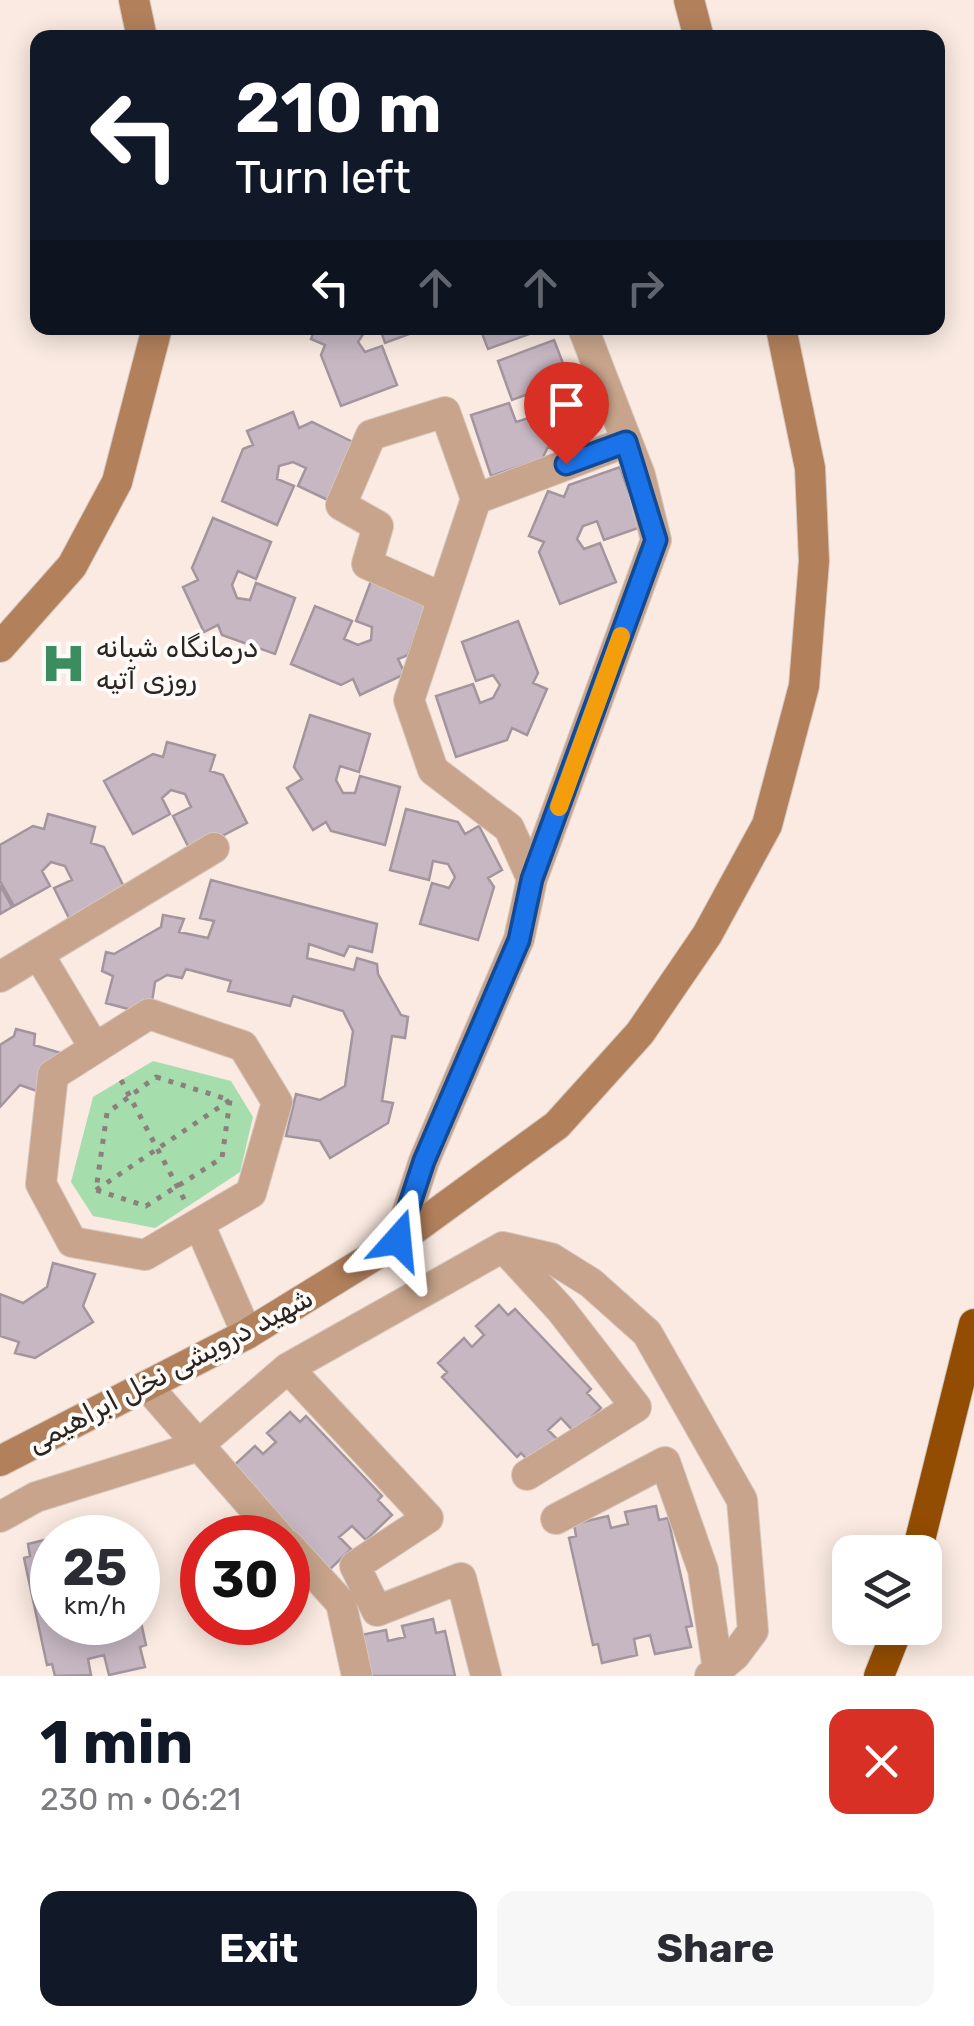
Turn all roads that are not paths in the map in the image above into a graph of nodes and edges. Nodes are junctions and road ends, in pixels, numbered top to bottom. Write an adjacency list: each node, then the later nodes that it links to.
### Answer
1 (134, 0): 3 (street)
2 (689, 0): 4 (street)
3 (140, 30)
4 (697, 30)
5 (156, 335): 11 (street)
6 (586, 335): 8 (street)
7 (782, 335): 18 (street, شهید درویشی نخل ابراهیمی)
8 (626, 442): 9 (street); 13 (street)
9 (476, 498): 10 (street); 10 (street)
10 (443, 598): 13 (street)
11 (0, 647)
12 (214, 848): 14 (street)
13 (532, 879): 18 (street)
14 (39, 955): 15 (street); 16 (street)
15 (0, 977)
16 (94, 1047): 17 (street); 17 (street)
17 (200, 1226): 21 (street)
18 (398, 1240): 21 (street, شهید درویشی نخل ابراهیمی)
19 (503, 1247): 22 (street); 26 (street); 33 (street)
20 (974, 1324): 30 (highway)
21 (246, 1334): 23 (street, شهید درویشی نخل ابراهیمی)
22 (288, 1368): 24 (street); 35 (street)
23 (147, 1386): 24 (street); 25 (street, شهید درویشی نخل ابراهیمی)
24 (196, 1446): 27 (street); 28 (street)
25 (0, 1461)
26 (527, 1475)
27 (259, 1515)
28 (0, 1517)
29 (556, 1519): 33 (street)
30 (921, 1535)
31 (310, 1569): 34 (street)
32 (891, 1645): 36 (highway)
33 (714, 1673)
34 (358, 1676)
35 (486, 1676)
36 (879, 1676)

